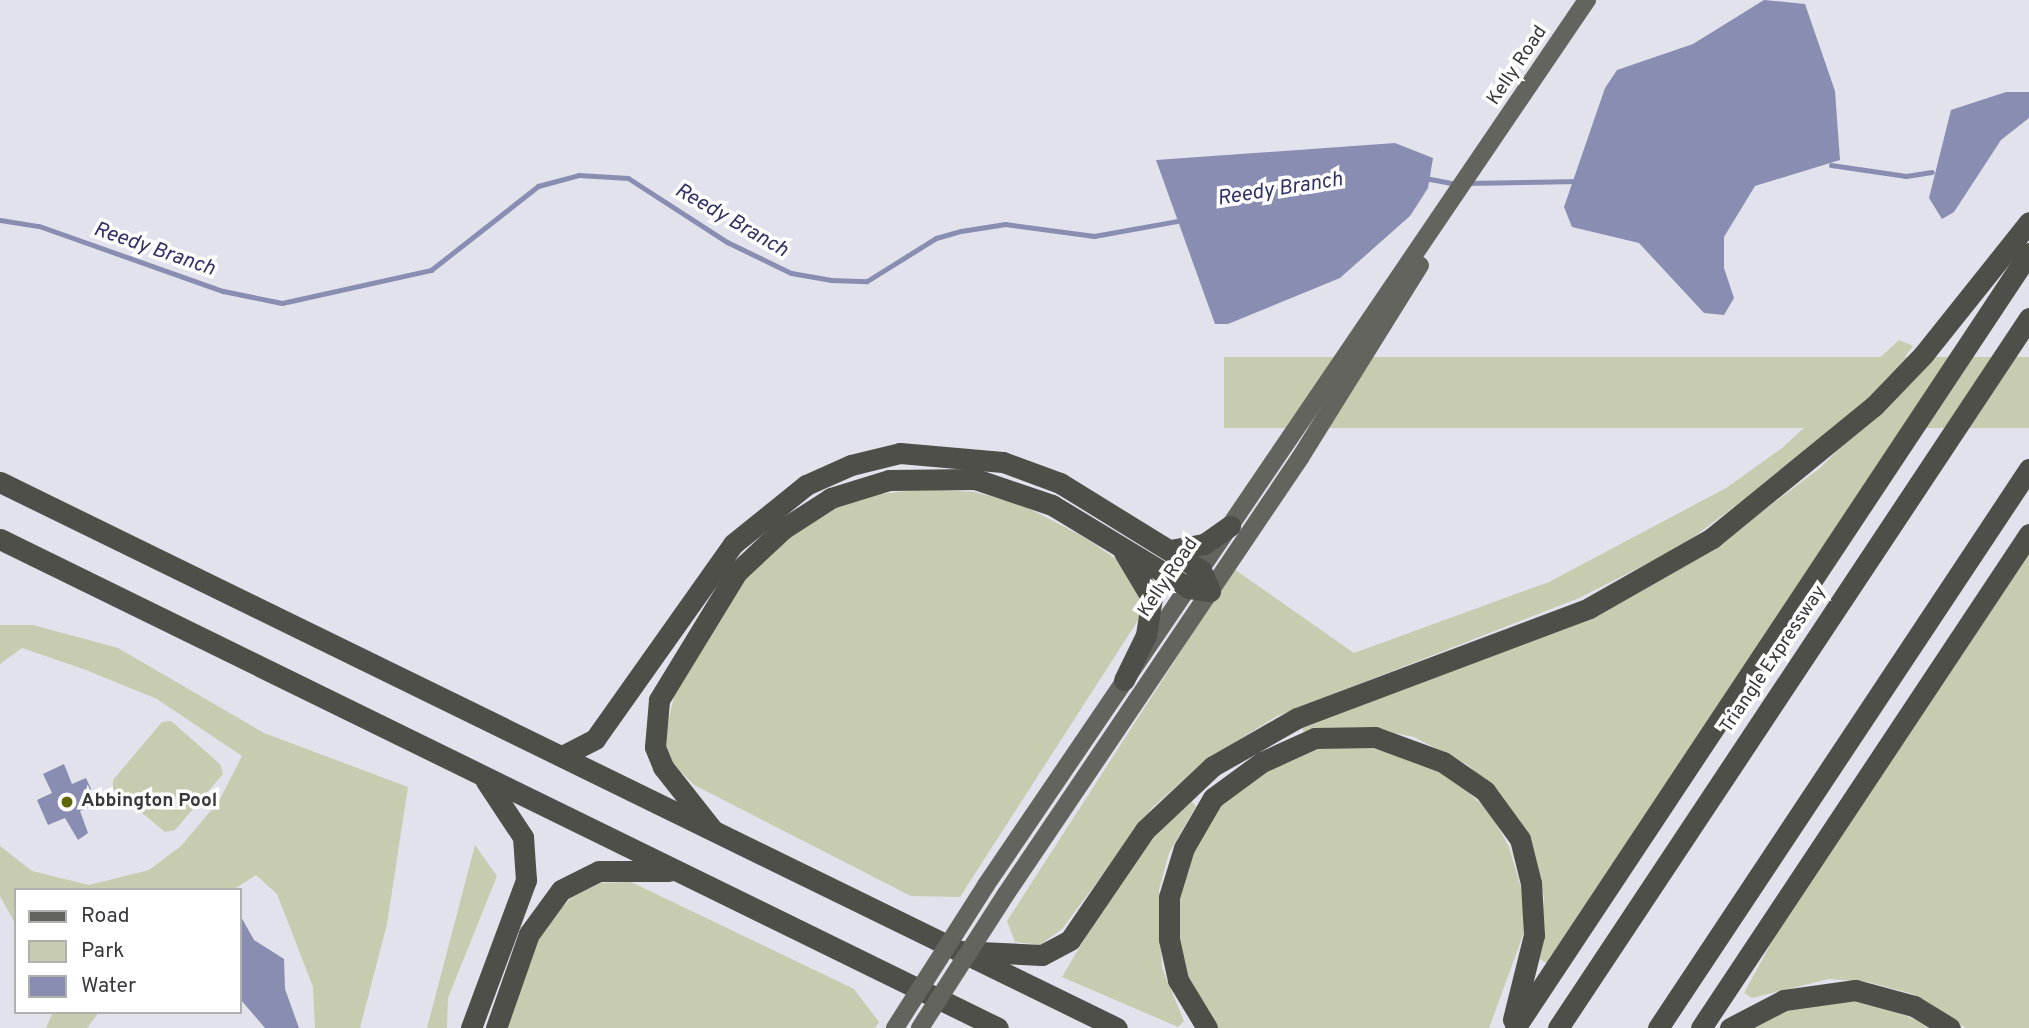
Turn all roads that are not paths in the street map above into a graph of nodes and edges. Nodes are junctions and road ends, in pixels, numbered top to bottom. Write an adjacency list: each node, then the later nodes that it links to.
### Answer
1 (1587, 0): 2 (main road, Kelly Road)
2 (1483, 156): 8 (main road, Kelly Road); 14 (main road, Kelly Road)
3 (2029, 222): 20 (highway)
4 (2029, 253): 30 (highway)
5 (2029, 318): 31 (highway, Triangle Expressway)
6 (2029, 469): 32 (highway)
7 (0, 482): 16 (highway)
8 (1230, 526): 12 (highway); 13 (main road, Kelly Road)
9 (2029, 534): 33 (highway)
10 (0, 539): 17 (highway)
11 (1118, 545): 14 (highway); 15 (highway); 18 (highway)
12 (1170, 550): 13 (highway); 16 (highway)
13 (1201, 570): 14 (highway)
14 (1200, 590): 15 (main road, Kelly Road); 25 (main road, Kelly Road, bridge)
15 (1124, 680): 24 (main road, Kelly Road, bridge)
16 (562, 756): 18 (highway)
17 (480, 775): 19 (highway); 22 (highway)
18 (712, 829): 20 (highway)
19 (677, 871): 21 (highway); 23 (highway)
20 (959, 951): 28 (highway)
21 (950, 1005): 26 (highway); 27 (highway)
22 (471, 1028)
23 (496, 1028)
24 (895, 1028)
25 (920, 1028)
26 (967, 1028)
27 (998, 1028)
28 (1117, 1028)
29 (1207, 1028): 30 (highway)
30 (1513, 1028)
31 (1558, 1028)
32 (1658, 1028)
33 (1701, 1028)
34 (1730, 1028): 35 (highway)
35 (1950, 1028)

